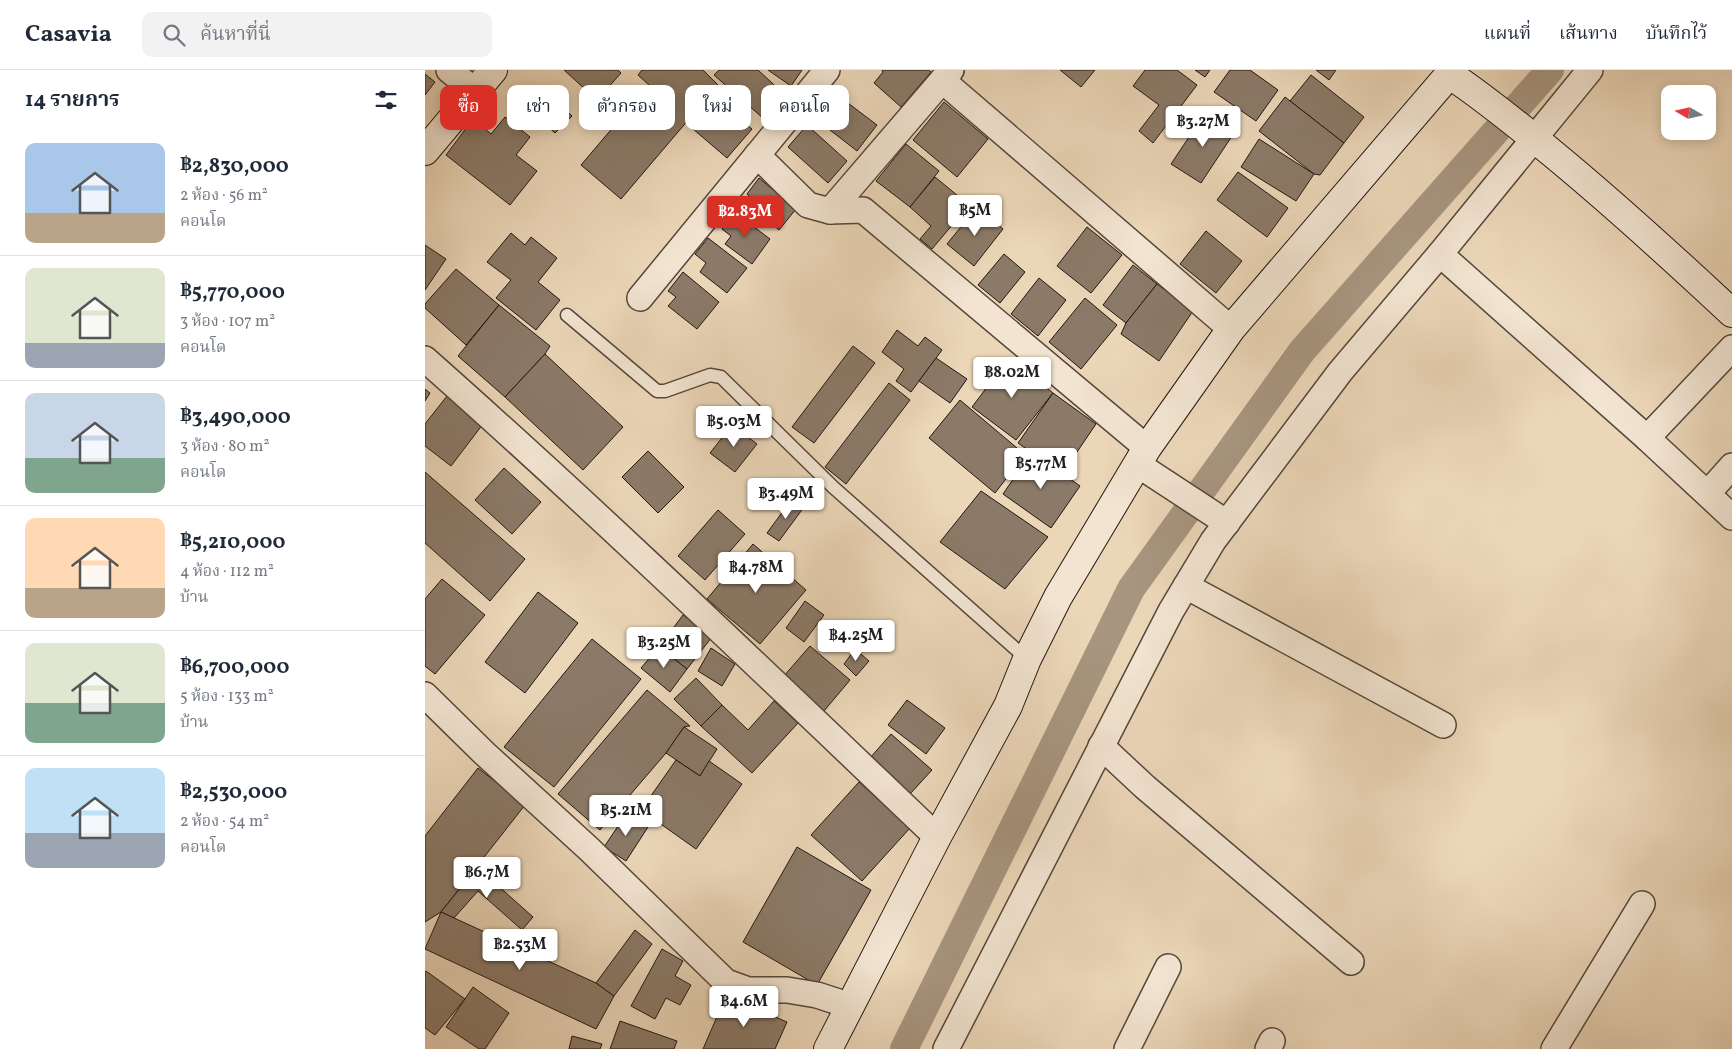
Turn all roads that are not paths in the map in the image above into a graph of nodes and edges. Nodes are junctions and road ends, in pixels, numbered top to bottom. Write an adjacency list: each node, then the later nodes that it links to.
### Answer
1 (449, 70): 7 (street)
2 (493, 70): 8 (street)
3 (827, 70): 12 (street)
4 (1590, 70): 10 (street)
5 (1448, 71): 10 (street); 18 (street)
6 (947, 76): 13 (street); 18 (street)
7 (468, 85)
8 (480, 85)
9 (442, 130): 11 (street)
10 (1527, 131): 14 (street); 16 (street)
11 (425, 151)
12 (757, 155): 13 (street); 15 (street)
13 (830, 211): 22 (street)
14 (1440, 254): 21 (street); 26 (street)
15 (640, 298)
16 (1732, 313)
17 (567, 315): 28 (lane)
18 (1231, 329): 22 (street)
19 (1732, 348): 21 (street)
20 (425, 359): 32 (street)
21 (1647, 438): 24 (street)
22 (1142, 456): 26 (street); 28 (street)
23 (1732, 466): 24 (street)
24 (1707, 493): 25 (street)
25 (1732, 517)
26 (1227, 522): 27 (street)
27 (1186, 586): 30 (street); 31 (street)
28 (1027, 659): 32 (street)
29 (425, 695): 36 (street)
30 (1443, 725)
31 (1101, 746): 34 (street); 38 (street)
32 (937, 837): 36 (street)
33 (1642, 904): 40 (street)
34 (1351, 962)
35 (1168, 967): 39 (street)
36 (851, 1006): 37 (street)
37 (829, 1049)
38 (946, 1049)
39 (1127, 1049)
40 (1553, 1049)

